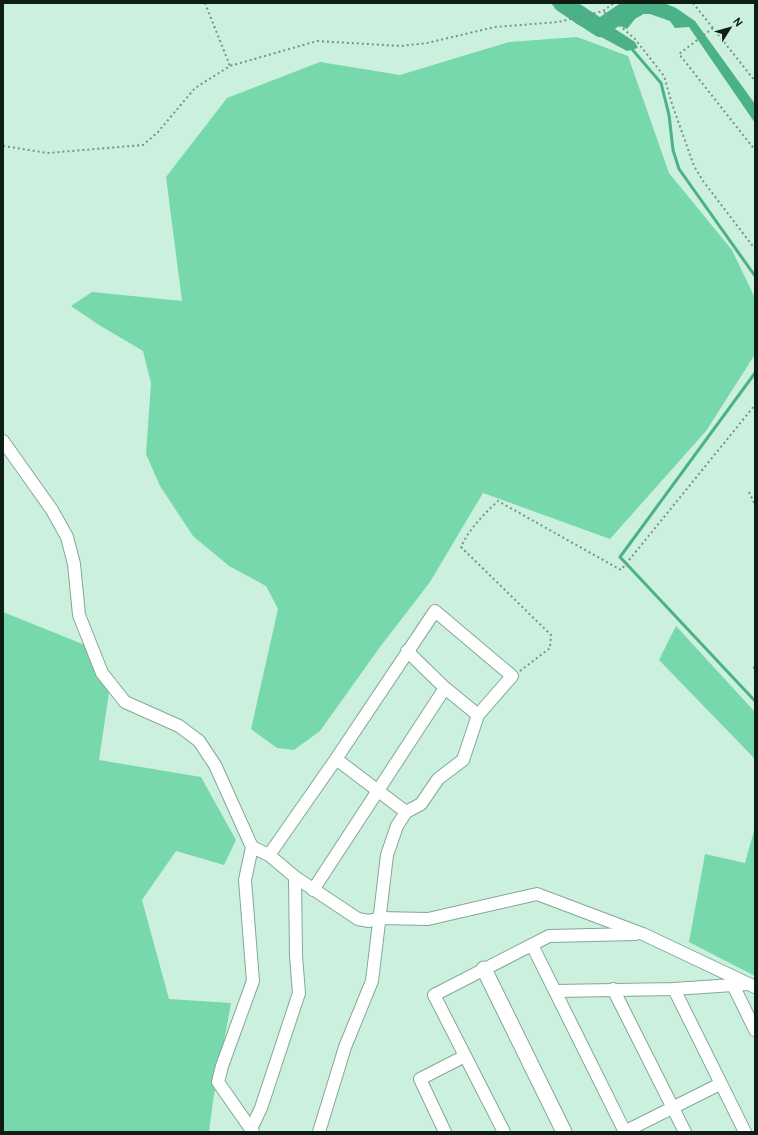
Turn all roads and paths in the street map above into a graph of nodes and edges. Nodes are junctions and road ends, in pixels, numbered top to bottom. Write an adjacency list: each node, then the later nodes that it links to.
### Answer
1 (205, 3): 6 (path)
2 (614, 3): 4 (path)
3 (693, 3): 5 (path)
4 (604, 12): 6 (path); 10 (path)
5 (713, 28): 7 (path); 9 (path)
6 (230, 66): 8 (path)
7 (755, 81)
8 (3, 146)
9 (755, 150)
10 (755, 249)
11 (755, 405): 16 (path)
12 (3, 441): 22 (street)
13 (749, 492): 14 (path)
14 (755, 505)
15 (407, 651): 16 (street); 17 (street); 19 (street)
16 (512, 676): 18 (street)
17 (444, 688): 18 (street); 20 (street)
18 (478, 715): 21 (street)
19 (336, 759): 20 (street); 23 (street)
20 (378, 790): 21 (street); 25 (street)
21 (406, 812): 26 (street)
22 (252, 847): 23 (street); 39 (street)
23 (269, 855): 24 (street)
24 (295, 877): 25 (street); 39 (street)
25 (313, 890): 26 (street)
26 (380, 918): 27 (street); 40 (street)
27 (643, 934): 28 (street); 31 (street)
28 (532, 945): 29 (street); 34 (street)
29 (484, 970): 36 (street); 43 (street)
30 (733, 985): 31 (street); 33 (street); 35 (street)
31 (752, 985)
32 (613, 989): 33 (street); 34 (street); 38 (street)
33 (674, 989): 37 (street)
34 (555, 991): 44 (street)
35 (755, 1030)
36 (465, 1056): 41 (street); 42 (street)
37 (720, 1084): 38 (street); 46 (street)
38 (673, 1108): 44 (street); 45 (street)
39 (252, 1131)
40 (319, 1132)
41 (445, 1132)
42 (504, 1132)
43 (564, 1132)
44 (625, 1132)
45 (685, 1132)
46 (744, 1132)

